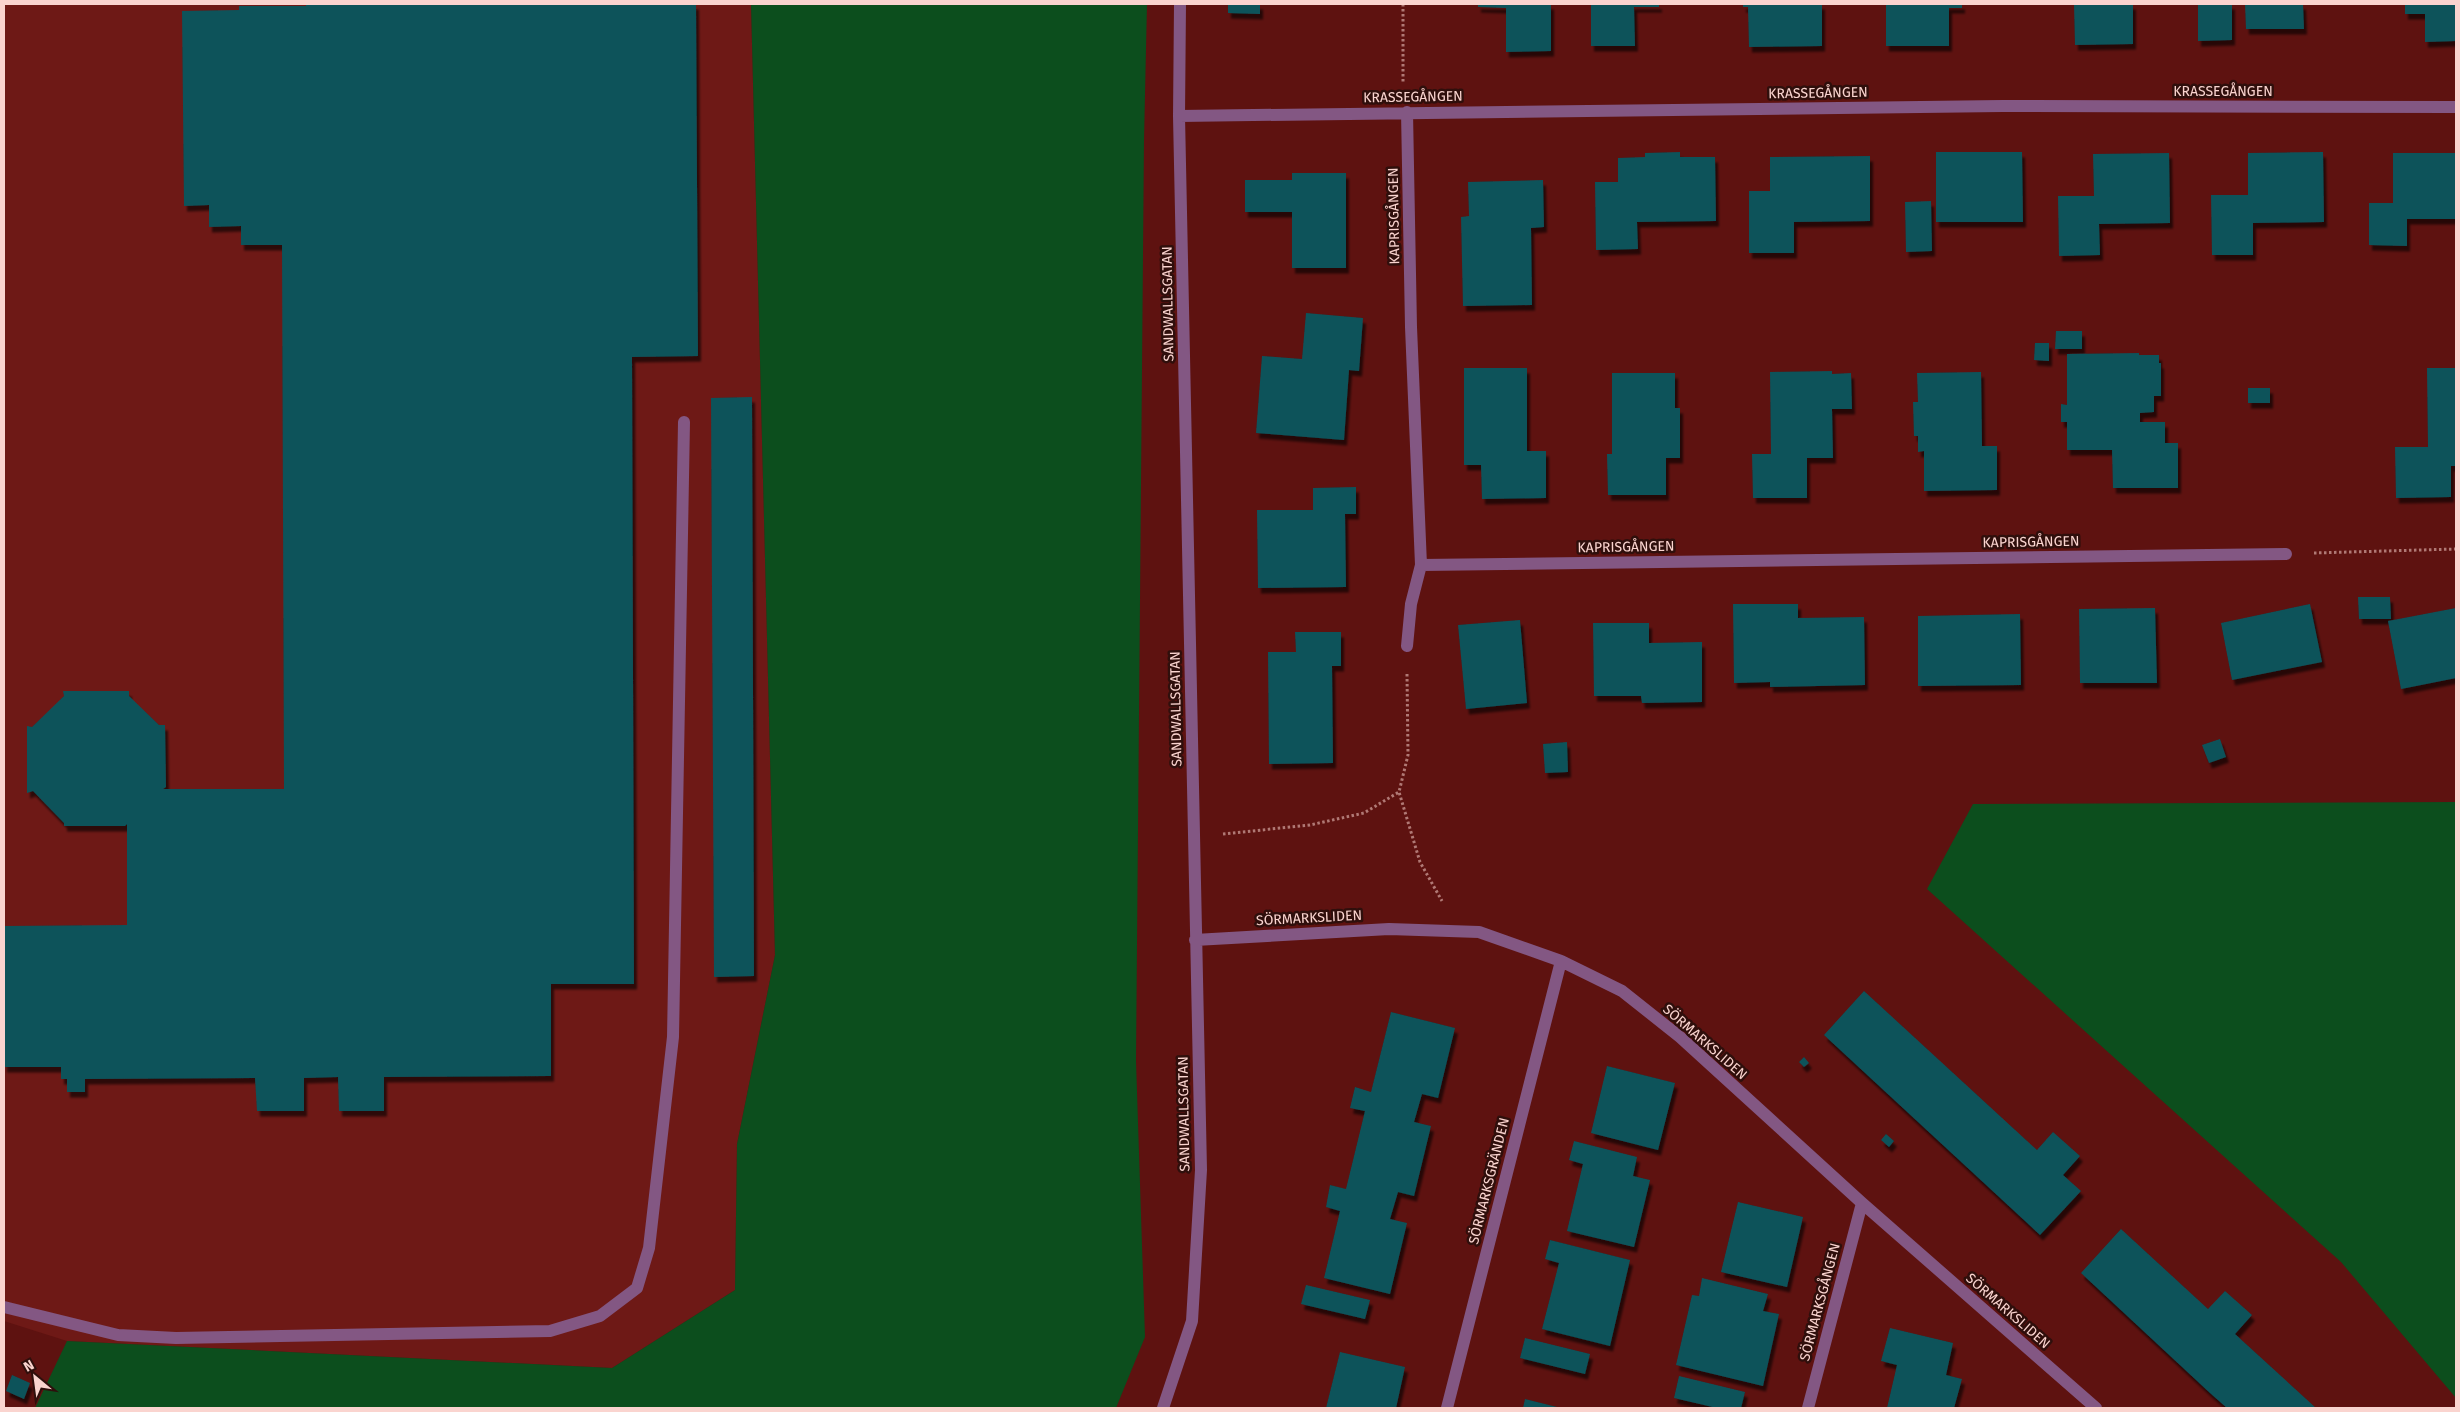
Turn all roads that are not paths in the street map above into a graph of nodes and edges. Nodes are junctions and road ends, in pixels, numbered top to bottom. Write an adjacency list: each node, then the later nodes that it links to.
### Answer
1 (1180, 4): 4 (street, SANDWALLSGATAN)
2 (2456, 107): 3 (street, KRASSEGÅNGEN)
3 (1407, 112): 4 (street, KRASSEGÅNGEN); 7 (street, KAPRISGÅNGEN)
4 (1179, 116): 9 (street, SANDWALLSGATAN)
5 (684, 422): 12 (street)
6 (2286, 554): 7 (street, KAPRISGÅNGEN)
7 (1421, 565): 8 (street)
8 (1406, 646)
9 (1195, 940): 10 (street, SÖRMARKSLIDEN); 13 (street, SANDWALLSGATAN)
10 (1561, 961): 11 (street, SÖRMARKSLIDEN); 14 (street, SÖRMARKSGRÄNDEN)
11 (1862, 1203): 15 (street, SÖRMARKSGÅNGEN); 16 (street, SÖRMARKSLIDEN)
12 (4, 1307)
13 (1163, 1408)
14 (1447, 1408)
15 (1808, 1408)
16 (2096, 1408)

